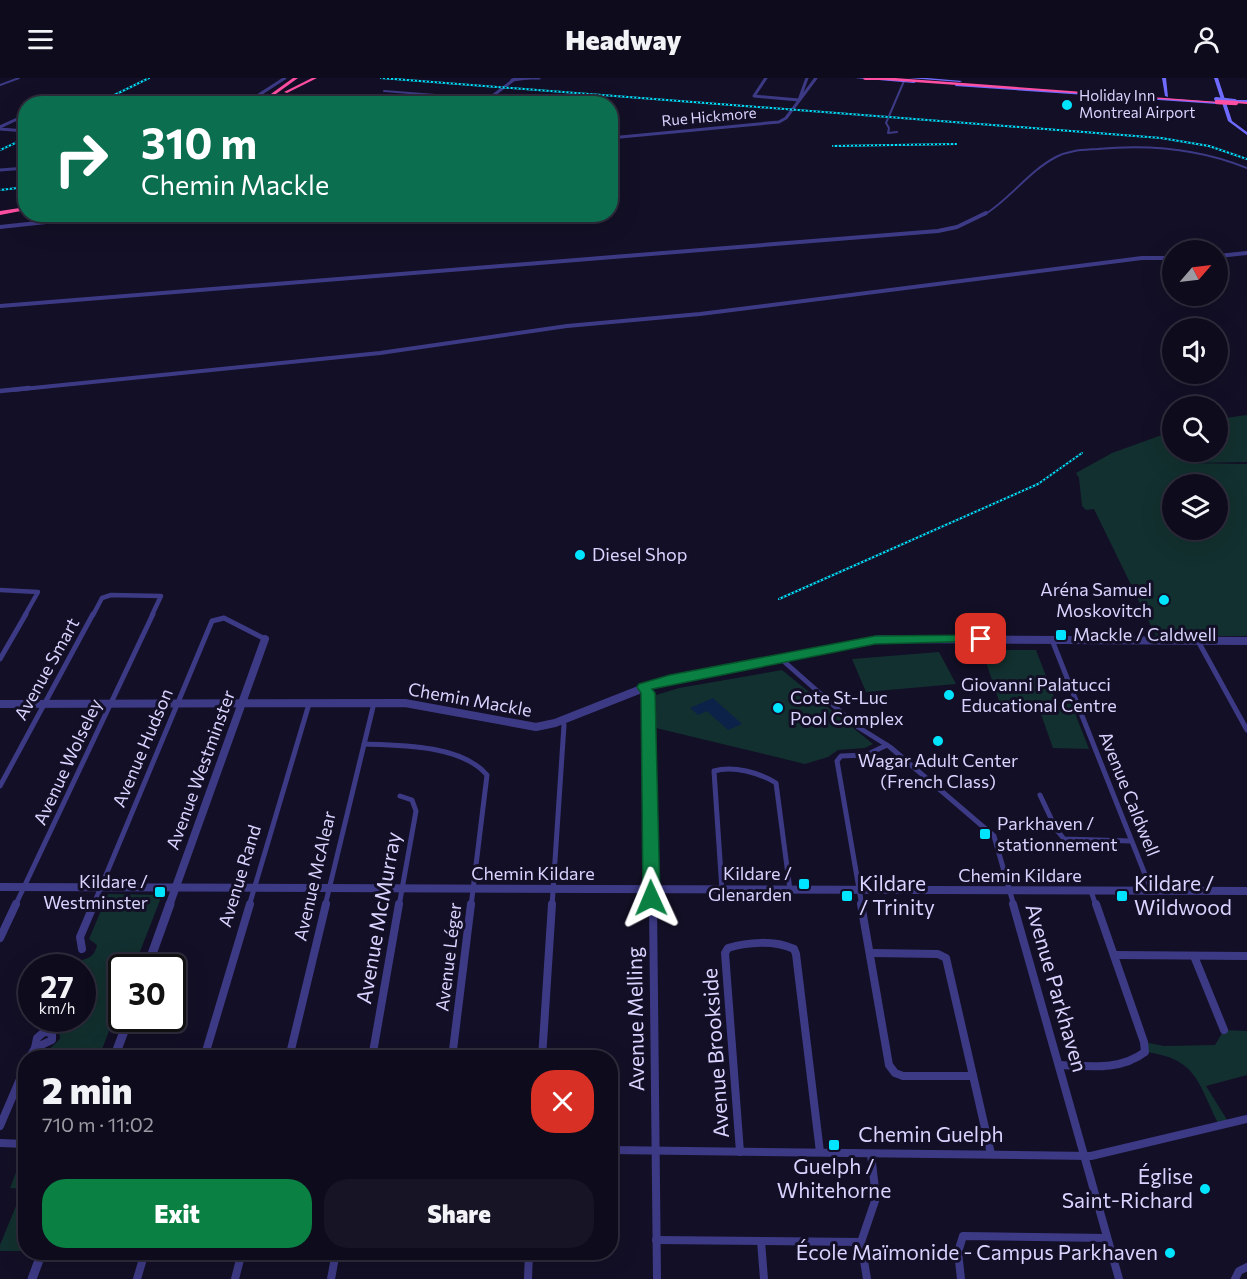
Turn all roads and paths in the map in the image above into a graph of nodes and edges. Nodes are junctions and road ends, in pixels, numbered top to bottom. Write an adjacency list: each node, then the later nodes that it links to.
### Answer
1 (20, 78): 23 (street)
2 (285, 78): 28 (street)
3 (290, 78): 29 (highway)
4 (296, 78): 30 (highway)
5 (302, 78): 26 (highway)
6 (315, 78): 26 (highway)
7 (527, 78): 8 (street); 18 (street)
8 (539, 78)
9 (766, 78): 35 (street)
10 (807, 78): 35 (street)
11 (816, 78): 35 (street, Rue Hickmore)
12 (857, 78): 19 (main road)
13 (878, 78): 20 (highway)
14 (910, 78): 22 (main road)
15 (1164, 78): 34 (main road)
16 (1216, 78): 42 (main road)
17 (1221, 78): 42 (main road)
18 (514, 79): 33 (street)
19 (865, 79): 20 (highway); 21 (main road)
20 (894, 79): 24 (highway)
21 (904, 81): 27 (main road); 40 (street)
22 (984, 83): 24 (highway); 34 (main road)
23 (0, 84)
24 (1032, 88): 27 (highway); 36 (highway)
25 (406, 93): 25 (street); 32 (street)
26 (281, 94): 31 (highway)
27 (1080, 94): 36 (main road)
28 (257, 96)
29 (270, 96)
30 (270, 96)
31 (278, 96)
32 (447, 96)
33 (492, 96)
34 (1167, 96): 36 (main road)
35 (799, 100): 43 (street, Rue Hickmore)
36 (1217, 101): 37 (highway, bridge)
37 (1247, 103)
38 (18, 119): 39 (street)
39 (0, 128): 41 (street)
40 (889, 128)
41 (18, 130)
42 (1247, 132)
43 (618, 137)
44 (1247, 168): 54 (street)
45 (18, 170): 46 (street)
46 (0, 171)
47 (18, 211): 48 (highway)
48 (0, 214)
49 (46, 222): 50 (street)
50 (0, 227)
51 (1247, 253): 52 (street)
52 (1228, 255)
53 (1162, 258): 55 (street)
54 (0, 306)
55 (0, 391)
56 (0, 590): 65 (street)
57 (102, 598): 58 (street); 69 (street, Avenue Smart)
58 (162, 599): 70 (street, Avenue Wolseley)
59 (213, 620): 60 (street, Avenue Westminster); 71 (street, Avenue Hudson)
60 (265, 639): 73 (street, Avenue Westminster)
61 (1052, 640): 62 (street, Chemin Mackle); 64 (street, Chemin Mackle); 81 (street, Avenue Caldwell)
62 (1198, 641): 63 (street, Chemin Mackle); 75 (street)
63 (1247, 641)
64 (780, 658): 66 (street, Chemin Mackle); 77 (street, Avenue Parkhaven)
65 (0, 659)
66 (644, 687): 74 (street, Chemin Mackle); 91 (street, Avenue Melling)
67 (374, 703): 72 (street, Chemin Mackle); 74 (street, Chemin Mackle); 76 (street, Avenue McAlear)
68 (0, 704): 69 (street, Chemin Mackle)
69 (45, 704): 70 (street, Chemin Mackle); 78 (street, Avenue Smart)
70 (112, 704): 71 (street, Chemin Mackle); 84 (street, Avenue Wolseley)
71 (177, 704): 73 (street, Chemin Mackle); 82 (street, Avenue Hudson)
72 (309, 704): 73 (street, Chemin Mackle); 86 (street, Avenue Rand)
73 (242, 705): 85 (street, Avenue Westminster)
74 (562, 720): 90 (street)
75 (1247, 730)
76 (364, 744): 87 (street, Avenue McAlear); 89 (street, Avenue Léger)
77 (887, 745): 94 (street); 95 (street, Avenue Parkhaven)
78 (0, 786)
79 (1040, 795): 81 (street)
80 (400, 796): 88 (street, Avenue McMurray)
81 (1131, 841): 98 (street, Avenue Caldwell)
82 (100, 886): 84 (street, Chemin Kildare); 85 (street, Chemin Kildare); 101 (street)
83 (0, 887): 84 (street, Chemin Kildare)
84 (25, 887): 99 (street, Avenue Wolseley)
85 (176, 887): 86 (street, Chemin Kildare); 103 (street, Avenue Westminster)
86 (254, 888): 87 (street, Chemin Kildare); 110 (street, Avenue Rand)
87 (329, 888): 88 (street, Chemin Kildare); 111 (street, Avenue McAlear)
88 (403, 888): 89 (street, Chemin Kildare); 112 (street, Avenue McMurray)
89 (473, 889): 90 (street, Chemin Kildare); 113 (street, Avenue Léger)
90 (553, 889): 91 (street, Chemin Kildare); 114 (street)
91 (651, 889): 92 (street, Chemin Kildare); 123 (street, Avenue Melling)
92 (722, 890): 93 (street, Chemin Kildare); 93 (street)
93 (790, 890): 94 (street, Chemin Kildare)
94 (859, 890): 95 (street, Chemin Kildare); 102 (street)
95 (1010, 891): 96 (street, Chemin Kildare); 115 (street, Avenue Parkhaven)
96 (1091, 891): 98 (street, Chemin Kildare); 104 (street)
97 (1247, 891): 98 (street, Chemin Kildare)
98 (1152, 892)
99 (0, 938)
100 (759, 945): 124 (street, Avenue Brookside); 125 (street)
101 (82, 949)
102 (871, 953): 116 (street); 116 (street)
103 (152, 954)
104 (1114, 955): 105 (street); 115 (street)
105 (1194, 956): 106 (street); 107 (street)
106 (1247, 956)
107 (1224, 1030)
108 (124, 1032): 109 (street)
109 (117, 1050)
110 (206, 1050)
111 (291, 1050)
112 (373, 1050)
113 (453, 1050)
114 (543, 1050)
115 (1059, 1065): 128 (street, Avenue Parkhaven)
116 (973, 1076): 127 (street)
117 (18, 1084): 119 (street)
118 (1247, 1119): 128 (street, Chemin Guelph)
119 (0, 1126)
120 (0, 1143): 121 (street)
121 (18, 1144)
122 (618, 1150): 123 (street, Chemin Guelph)
123 (657, 1150): 124 (street, Chemin Guelph); 130 (street, Avenue Melling)
124 (740, 1152): 125 (street, Chemin Guelph)
125 (820, 1152): 126 (street, Chemin Guelph)
126 (871, 1154): 127 (street, Chemin Guelph); 132 (street)
127 (991, 1154): 128 (street, Chemin Guelph)
128 (1085, 1155): 129 (street, Avenue Parkhaven)
129 (1107, 1238): 147 (street); 148 (street, Avenue Parkhaven)
130 (656, 1240): 131 (street); 144 (street, Avenue Melling)
131 (761, 1240): 132 (street); 145 (street)
132 (861, 1242): 146 (street)
133 (39, 1260): 139 (street)
134 (143, 1260): 140 (street)
135 (240, 1260): 141 (street)
136 (335, 1260): 142 (street)
137 (529, 1260): 143 (street)
138 (1247, 1267): 149 (street)
139 (32, 1279)
140 (137, 1279)
141 (235, 1279)
142 (332, 1279)
143 (528, 1279)
144 (657, 1279)
145 (764, 1279)
146 (867, 1279)
147 (961, 1279)
148 (1119, 1279)
149 (1235, 1279)

